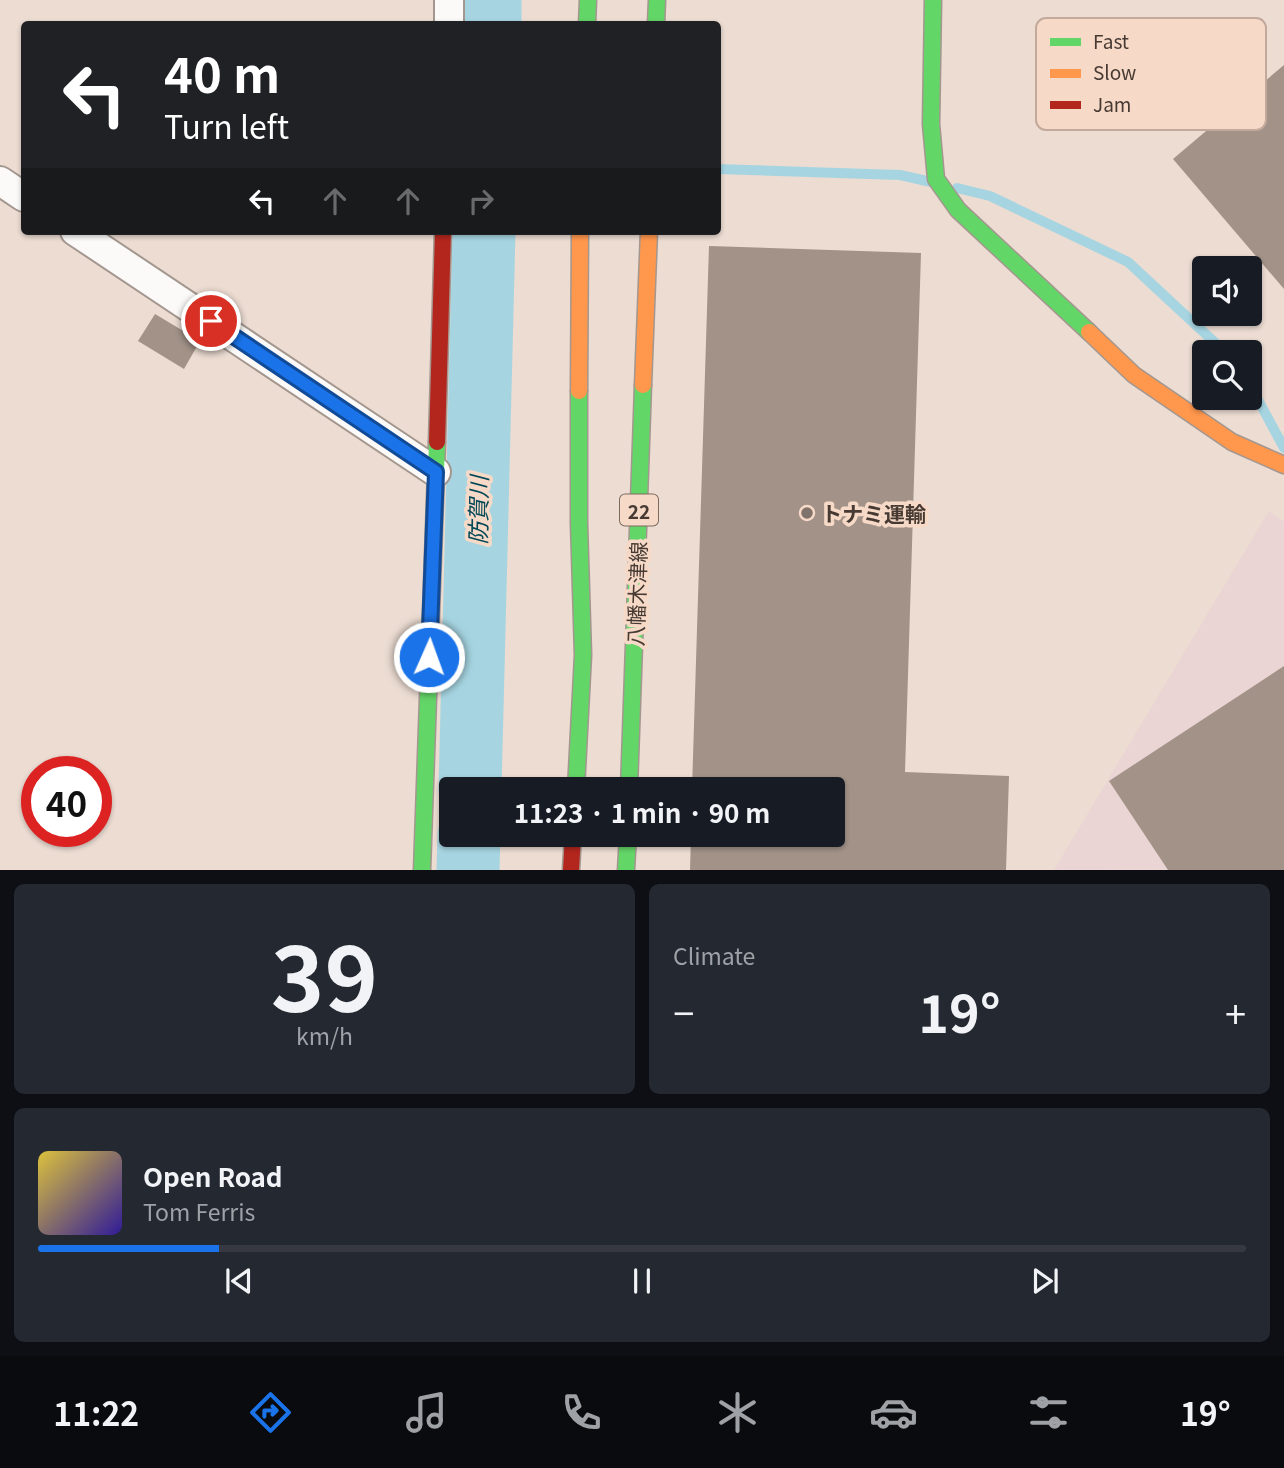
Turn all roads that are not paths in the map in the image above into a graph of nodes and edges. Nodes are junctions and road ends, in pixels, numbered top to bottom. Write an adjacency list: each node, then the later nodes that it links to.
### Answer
1 (449, 0): 5 (street)
2 (588, 0): 6 (street)
3 (657, 0): 7 (street)
4 (933, 0): 14 (street)
5 (449, 21)
6 (587, 21)
7 (656, 21)
8 (0, 181): 9 (street)
9 (21, 195)
10 (81, 235): 15 (street)
11 (443, 235): 15 (street)
12 (580, 235): 16 (street)
13 (649, 235): 17 (street, 八幡木津線 / 22)
14 (1284, 465)
15 (436, 472): 20 (street)
16 (577, 777)
17 (629, 777)
18 (572, 847): 21 (street)
19 (627, 847): 22 (street)
20 (422, 870)
21 (571, 870)
22 (626, 870)

